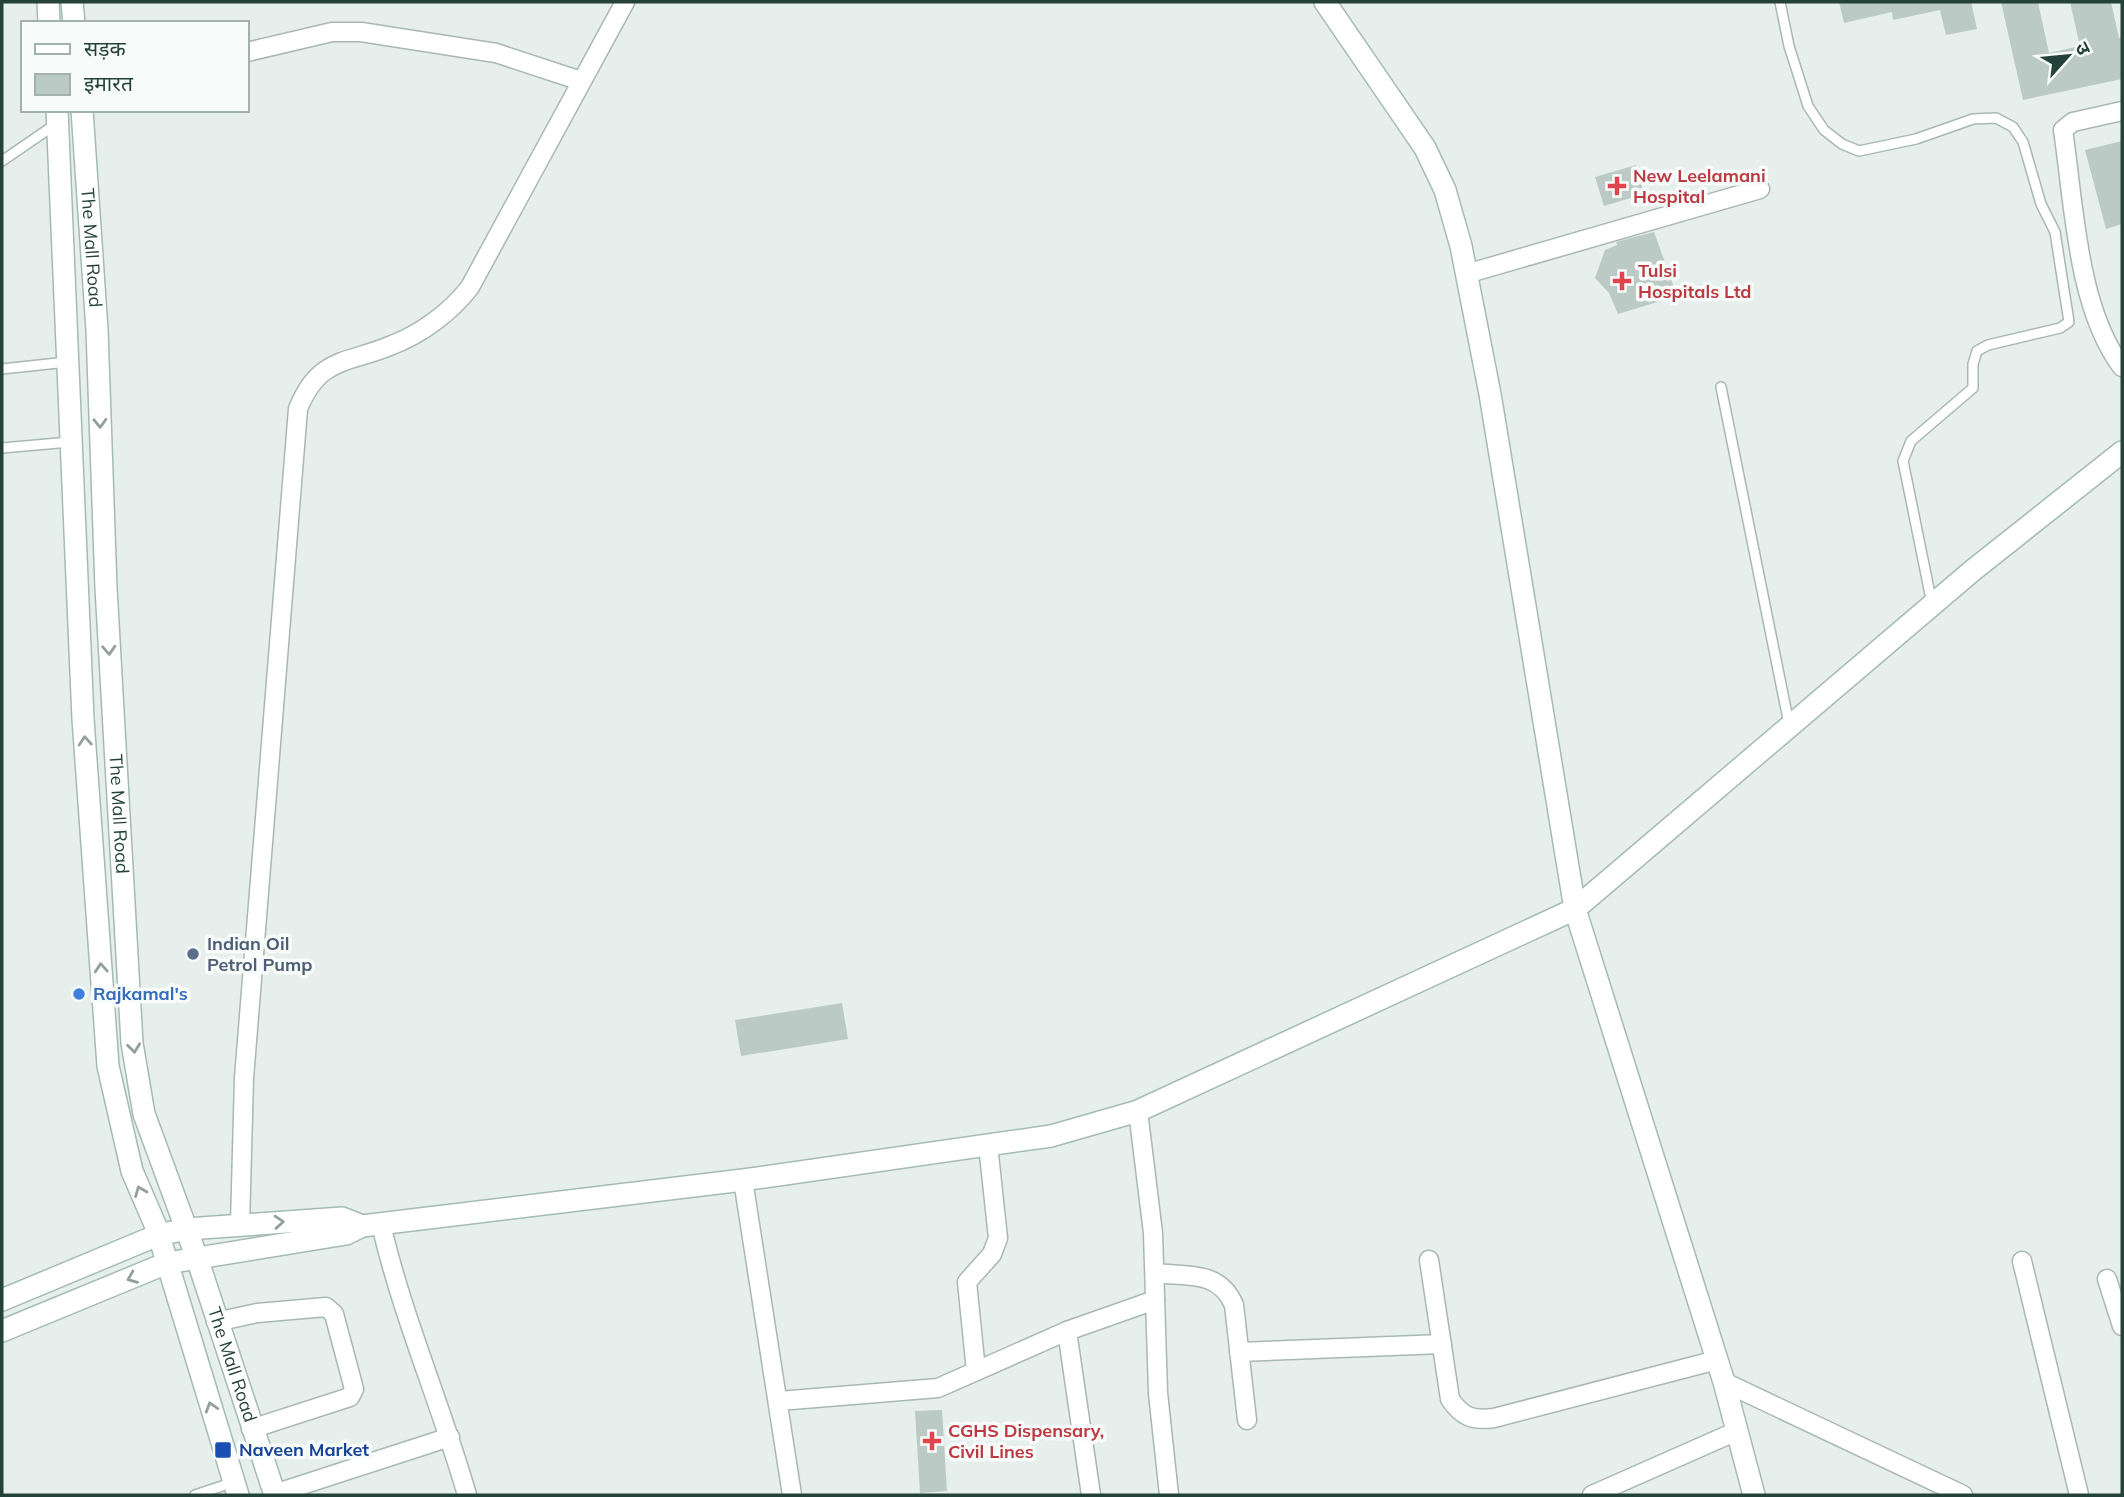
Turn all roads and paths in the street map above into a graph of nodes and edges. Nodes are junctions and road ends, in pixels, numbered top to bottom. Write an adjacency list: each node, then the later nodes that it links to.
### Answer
1 (48, 2): 6 (street)
2 (72, 2): 7 (street)
3 (625, 2): 9 (street)
4 (1780, 2): 24 (lane)
5 (1327, 3): 15 (street)
6 (49, 21)
7 (74, 21)
8 (248, 52): 9 (street)
9 (581, 81): 32 (street)
10 (2122, 111): 16 (street)
11 (82, 112): 19 (street, The Mall Road)
12 (57, 117): 13 (lane); 18 (street, The Mall Road)
13 (2, 161)
14 (1760, 189): 15 (street)
15 (1466, 274): 28 (street)
16 (2122, 367)
17 (2, 369): 18 (lane)
18 (69, 370): 19 (street); 21 (street, The Mall Road)
19 (99, 375): 26 (street, The Mall Road, one-way to 26)
20 (1721, 387): 25 (lane)
21 (72, 442): 22 (lane); 27 (street, The Mall Road, one-way to 21)
22 (2, 448)
23 (2122, 452): 24 (street)
24 (1932, 605): 25 (street)
25 (1790, 726): 28 (street)
26 (123, 891): 27 (street); 34 (street, The Mall Road, one-way to 34)
27 (96, 893): 35 (street, The Mall Road, one-way to 27)
28 (1575, 909): 29 (street); 50 (street)
29 (1138, 1111): 30 (street); 40 (street)
30 (988, 1145): 31 (street); 51 (street)
31 (743, 1181): 33 (street); 53 (street)
32 (240, 1225): 33 (street, one-way to 33); 34 (street)
33 (371, 1225): 36 (street); 57 (street)
34 (187, 1229): 35 (street); 36 (street, The Mall Road)
35 (158, 1235): 39 (street, The Mall Road); 42 (street)
36 (197, 1258): 39 (street); 44 (street, The Mall Road)
37 (1429, 1260): 48 (street)
38 (2022, 1261): 68 (street)
39 (167, 1263): 46 (street, one-way to 46); 58 (street, The Mall Road, one-way to 39)
40 (1154, 1273): 43 (street); 49 (street)
41 (2107, 1279): 45 (street)
42 (2, 1300)
43 (1156, 1300): 47 (street); 64 (street)
44 (216, 1322): 55 (street, The Mall Road); 55 (street)
45 (2122, 1326)
46 (2, 1331)
47 (1067, 1331): 51 (street); 63 (street)
48 (1442, 1344): 49 (street); 50 (street)
49 (1239, 1352): 54 (street)
50 (1717, 1360): 52 (street)
51 (976, 1371): 53 (street)
52 (1724, 1382): 56 (street); 67 (street)
53 (779, 1401): 62 (street)
54 (1247, 1420)
55 (251, 1429): 59 (street, The Mall Road)
56 (1737, 1432): 65 (street); 66 (street)
57 (450, 1437): 59 (street); 61 (street)
58 (236, 1489): 60 (lane)
59 (274, 1494)
60 (195, 1495)
61 (467, 1495)
62 (792, 1495)
63 (1091, 1495)
64 (1169, 1495)
65 (1592, 1495)
66 (1754, 1495)
67 (1963, 1495)
68 (2079, 1495)

